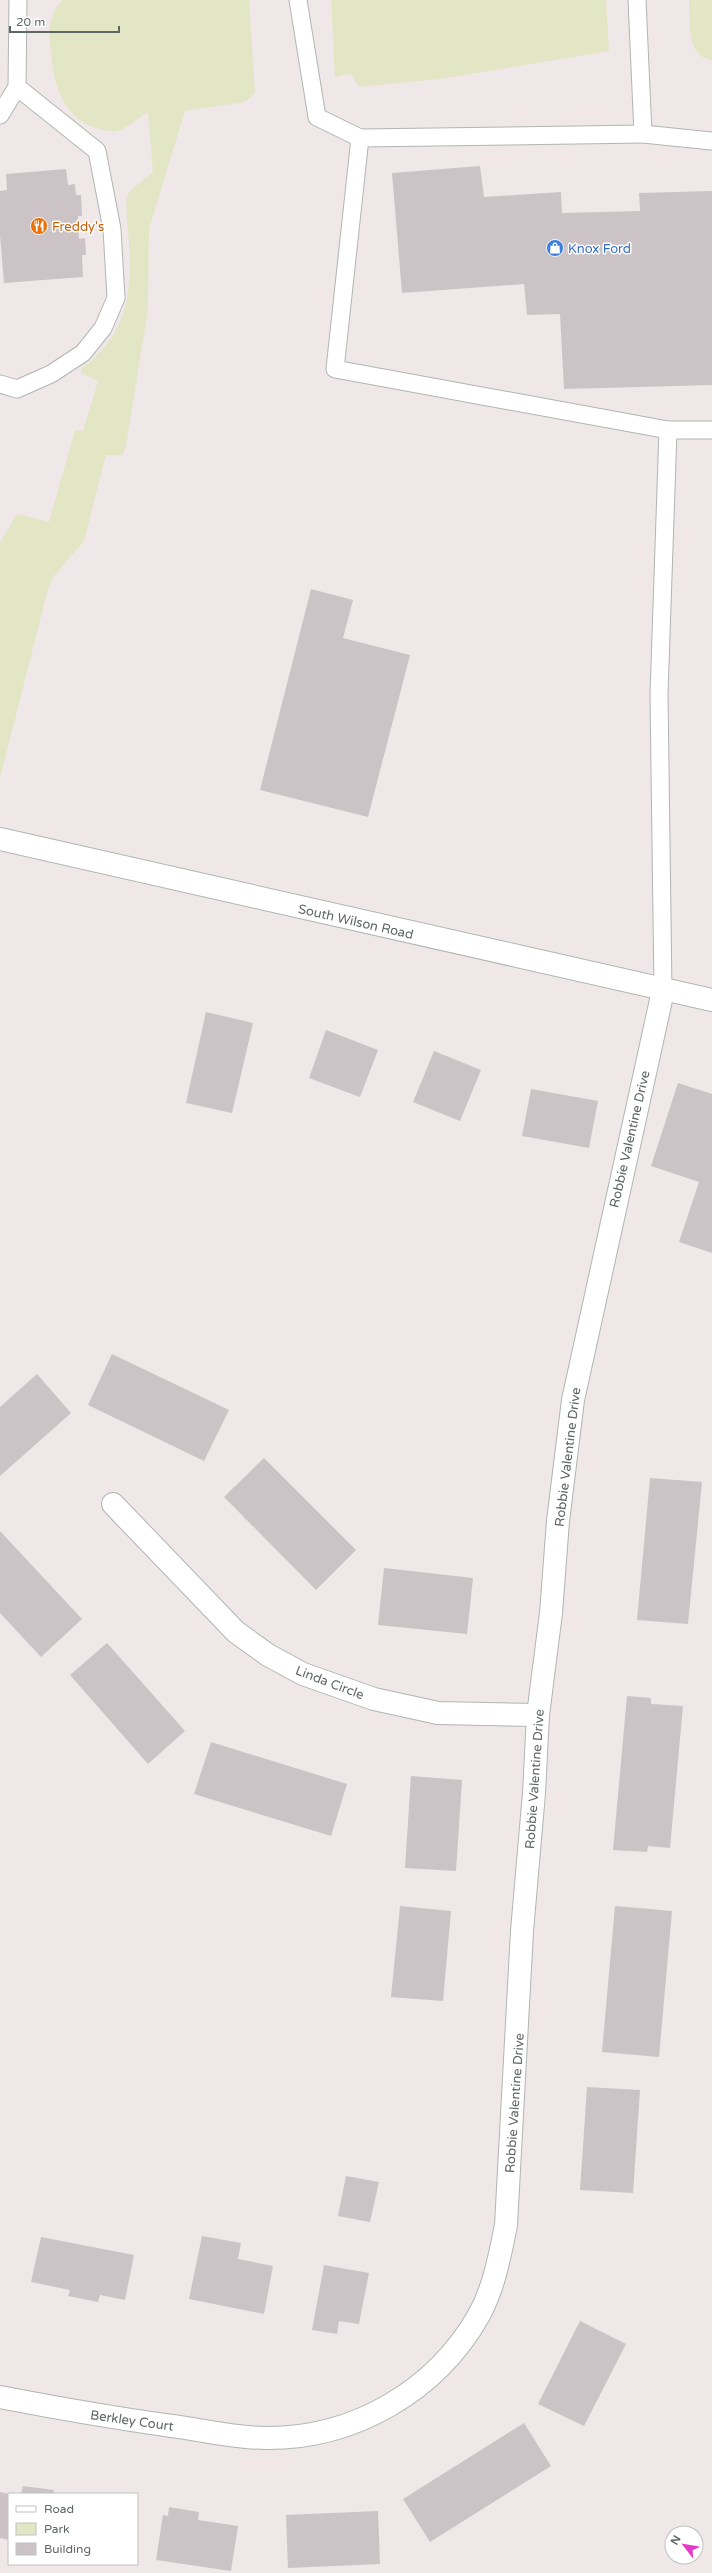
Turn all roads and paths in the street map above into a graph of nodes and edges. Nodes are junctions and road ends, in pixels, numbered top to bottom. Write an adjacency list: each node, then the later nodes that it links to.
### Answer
1 (18, 0): 4 (lane)
2 (298, 0): 7 (lane)
3 (637, 0): 6 (lane)
4 (17, 88): 5 (lane); 9 (lane)
5 (0, 115)
6 (643, 134): 7 (lane); 8 (lane)
7 (360, 138): 10 (lane)
8 (712, 141)
9 (0, 384)
10 (668, 430): 11 (lane); 13 (lane)
11 (712, 430)
12 (0, 839): 13 (street, South Wilson Road)
13 (663, 991): 14 (street, South Wilson Road); 16 (street, Robbie Valentine Drive)
14 (712, 1000)
15 (113, 1504): 16 (street, Linda Circle)
16 (538, 1715): 18 (street, Robbie Valentine Drive)
17 (0, 2397): 18 (street, Berkley Court)
18 (265, 2438)

